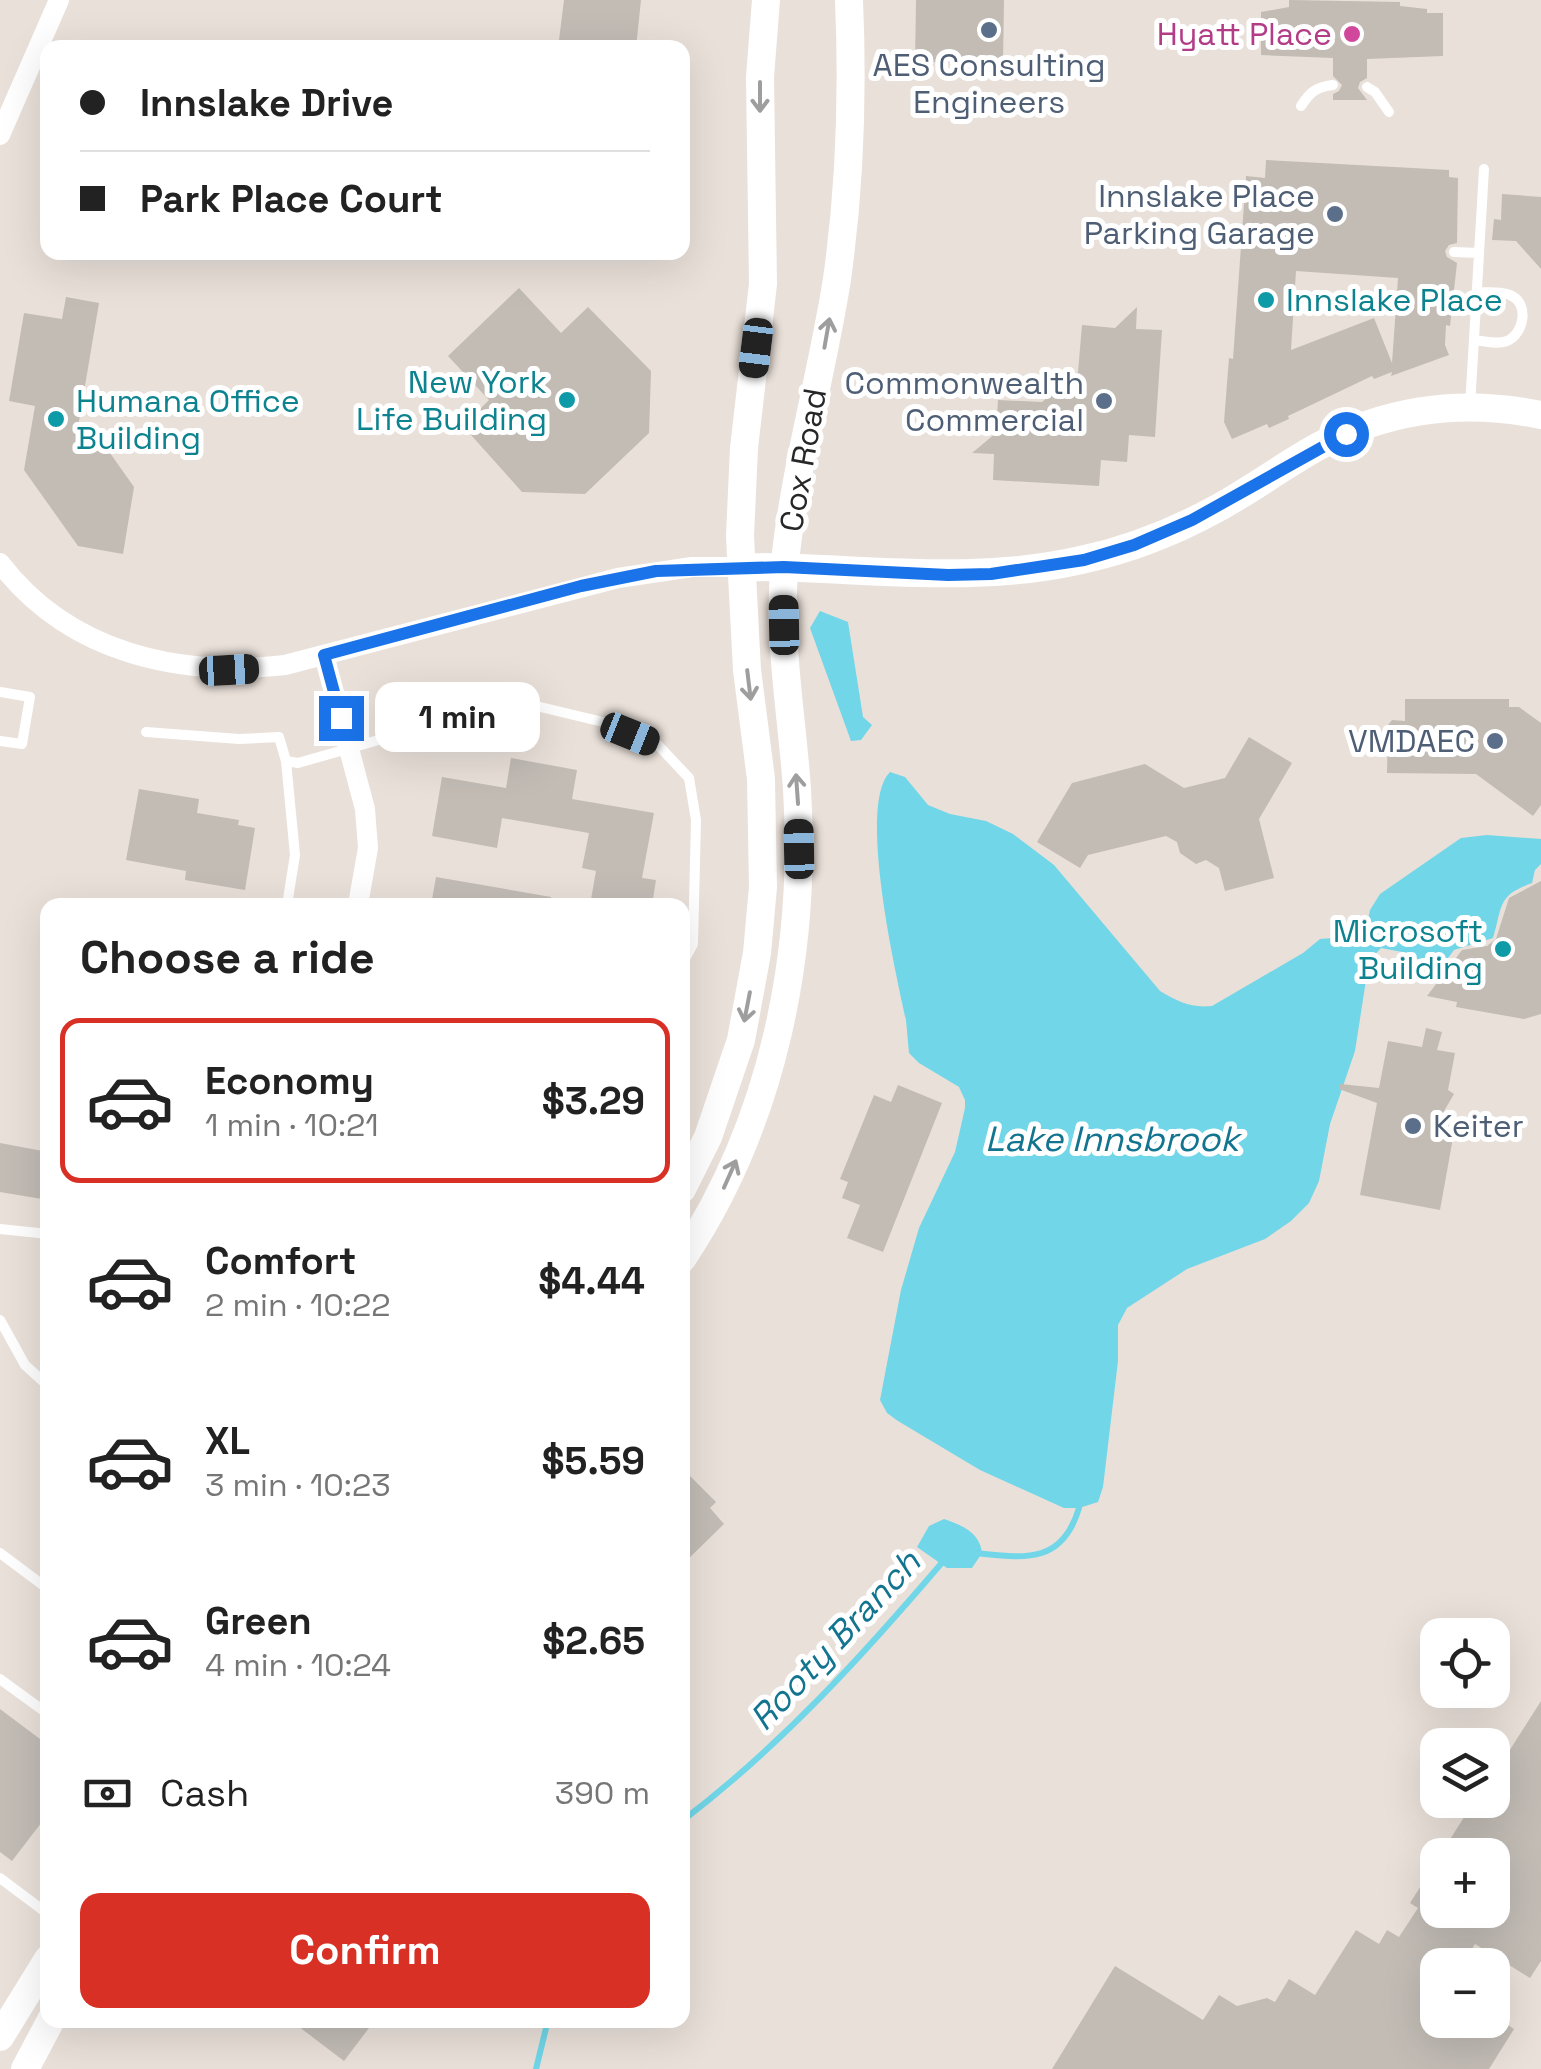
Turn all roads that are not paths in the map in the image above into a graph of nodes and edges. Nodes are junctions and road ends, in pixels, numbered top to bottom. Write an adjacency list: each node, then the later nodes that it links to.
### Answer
1 (58, 0): 4 (street)
2 (766, 0): 19 (main road, Cox Road, one-way to 19)
3 (849, 0): 20 (main road, Cox Road, one-way to 3)
4 (41, 40)
5 (40, 42): 10 (street)
6 (1333, 85): 8 (lane)
7 (1367, 87): 9 (lane)
8 (1302, 106)
9 (1389, 112)
10 (0, 135)
11 (1484, 169): 13 (lane)
12 (1454, 252): 13 (lane)
13 (1479, 253): 14 (lane)
14 (1477, 292): 15 (lane); 15 (lane)
15 (1474, 340): 16 (lane)
16 (1470, 407): 17 (main road); 20 (main road)
17 (1541, 416)
18 (0, 563): 21 (street)
19 (740, 567): 20 (main road); 21 (street); 30 (main road, Cox Road, one-way to 30)
20 (784, 567): 33 (main road, Cox Road, one-way to 20)
21 (324, 655): 25 (street)
22 (0, 692): 24 (lane)
23 (146, 732): 26 (lane)
24 (0, 741)
25 (349, 749): 26 (lane); 28 (street); 29 (lane)
26 (286, 761): 27 (lane)
27 (288, 898)
28 (359, 898)
29 (690, 949)
30 (690, 1173)
31 (0, 1229): 32 (lane)
32 (40, 1233)
33 (690, 1244)
34 (0, 1320): 35 (lane)
35 (40, 1379)
36 (0, 1554): 37 (lane)
37 (40, 1583)
38 (0, 1679): 39 (lane)
39 (40, 1708)
40 (0, 1878): 41 (lane)
41 (40, 1908)
42 (40, 1972): 44 (main road)
43 (47, 2028): 45 (main road)
44 (0, 2038)
45 (25, 2069)

